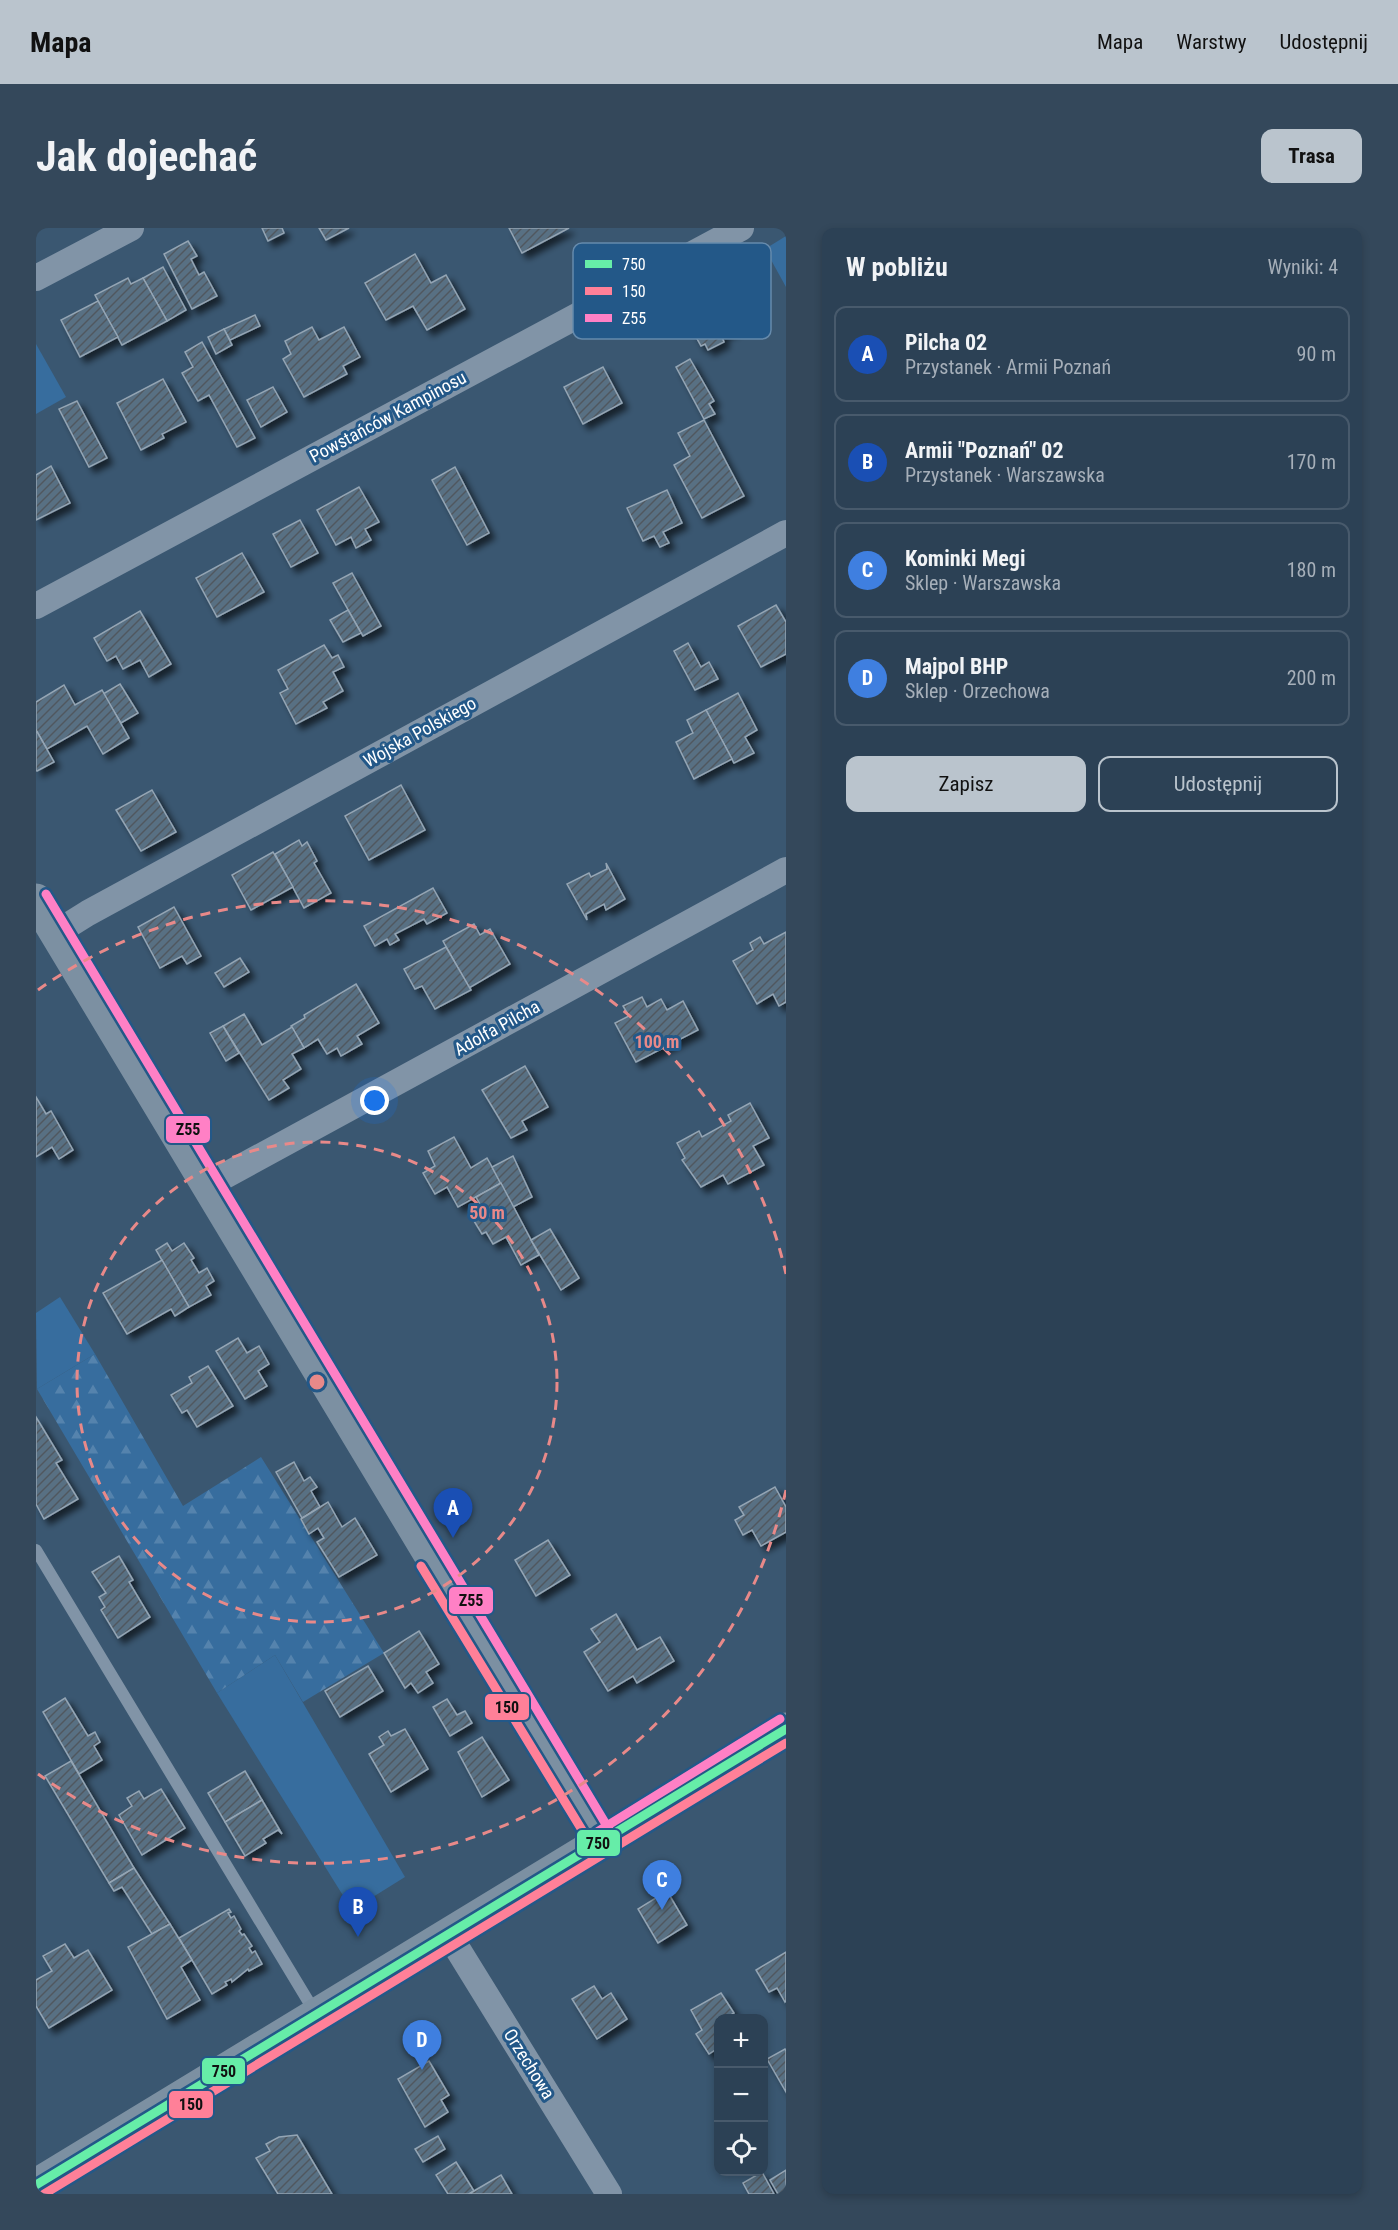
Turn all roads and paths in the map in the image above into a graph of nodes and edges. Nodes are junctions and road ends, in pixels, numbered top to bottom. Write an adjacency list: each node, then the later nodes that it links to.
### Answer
1 (131, 228): 4 (street)
2 (741, 228): 3 (street, Powstańców Kampinosu)
3 (713, 243)
4 (36, 278)
5 (573, 318): 7 (street, Powstańców Kampinosu)
6 (786, 533): 10 (street, Wojska Polskiego)
7 (36, 606)
8 (786, 870): 11 (street, Adolfa Pilcha)
9 (36, 900): 10 (street)
10 (56, 933): 11 (street)
11 (208, 1185): 14 (street)
12 (36, 1550): 16 (lane)
13 (786, 1729): 14 (street)
14 (603, 1842): 15 (street)
15 (449, 1935): 16 (street); 18 (street, Orzechowa)
16 (317, 2015): 17 (street)
17 (36, 2185)
18 (609, 2194)

